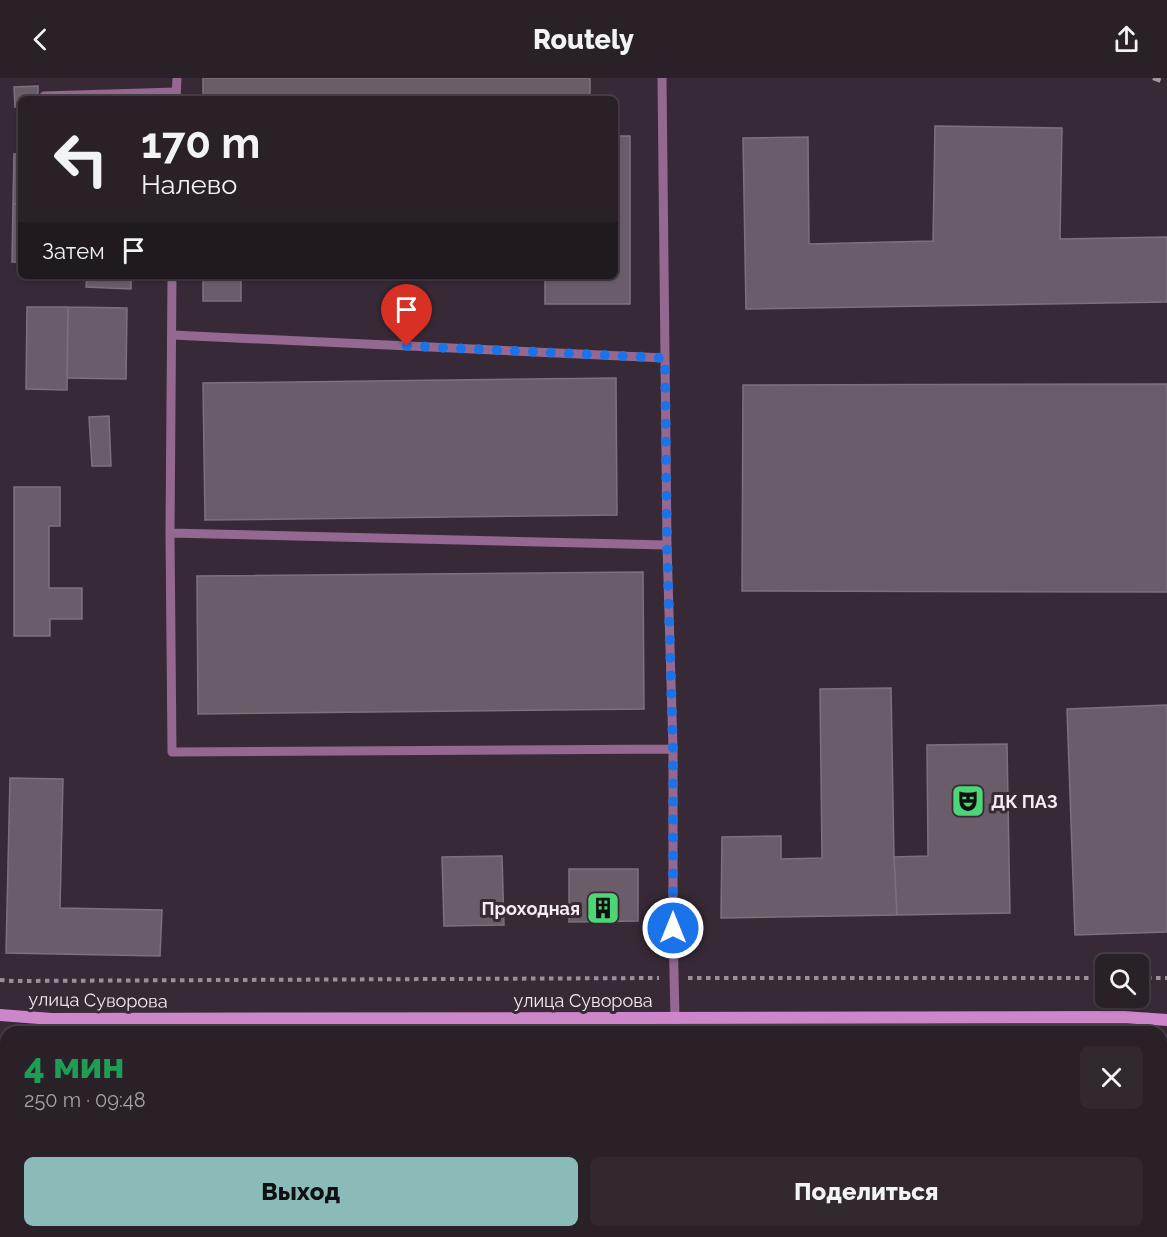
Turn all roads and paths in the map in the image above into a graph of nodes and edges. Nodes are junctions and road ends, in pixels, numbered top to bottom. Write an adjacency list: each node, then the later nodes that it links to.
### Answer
1 (177, 78): 3 (lane)
2 (662, 78): 7 (lane)
3 (176, 95): 4 (lane)
4 (44, 96)
5 (172, 279): 6 (lane)
6 (172, 335): 7 (lane); 8 (lane)
7 (665, 358): 9 (lane)
8 (170, 533): 9 (lane); 10 (lane)
9 (667, 545): 10 (lane)
10 (673, 749): 11 (lane)
11 (674, 978): 12 (path); 15 (path); 17 (lane)
12 (1095, 978)
13 (1149, 978): 14 (path)
14 (1167, 978)
15 (0, 980)
16 (0, 1015): 17 (street, улица Суворова)
17 (675, 1018): 18 (street, улица Суворова); 19 (street)
18 (1167, 1020)
19 (675, 1026)

